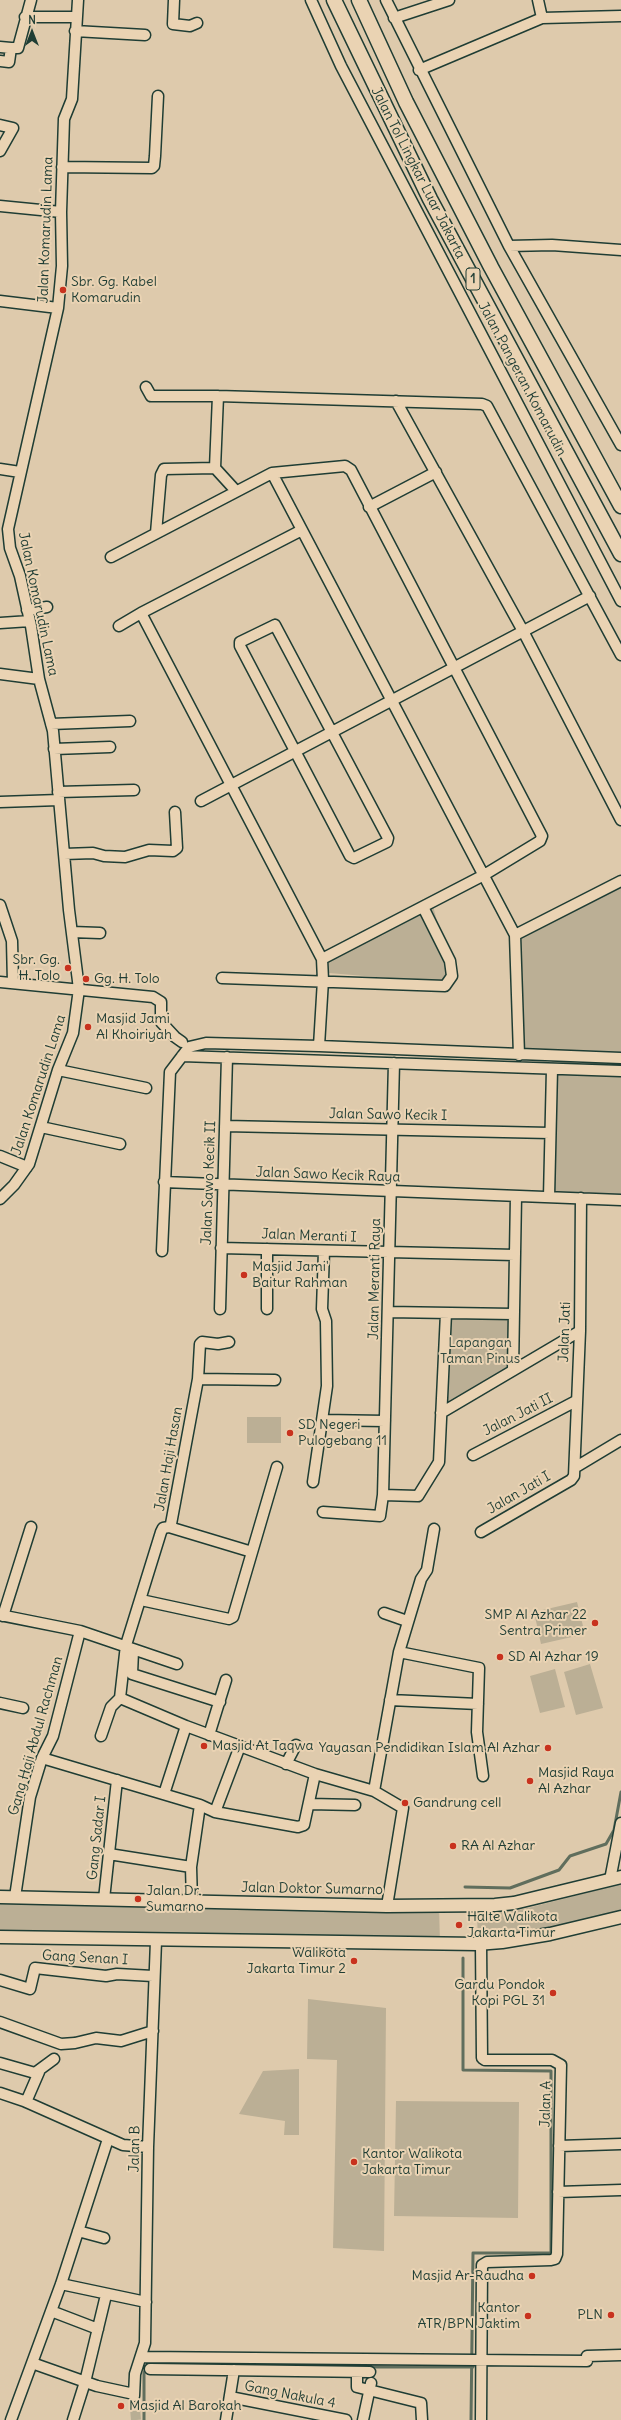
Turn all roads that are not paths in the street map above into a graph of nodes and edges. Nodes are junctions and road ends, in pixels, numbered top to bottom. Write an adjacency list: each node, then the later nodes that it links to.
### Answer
1 (31, 0): 11 (street)
2 (78, 0): 12 (street, Jalan Komarudin Lama)
3 (174, 0): 15 (street)
4 (311, 0): 50 (street, Jalan Pangeran Komarudin)
5 (334, 0): 47 (highway, Jalan Tol Lingkar Luar Jakarta / 1)
6 (359, 0): 42 (highway, Jalan Tol Lingkar Luar Jakarta / 1)
7 (386, 0): 13 (street)
8 (449, 0): 13 (street)
9 (538, 0): 14 (street)
10 (621, 16): 14 (street)
11 (25, 17): 12 (street); 19 (street)
12 (76, 17): 16 (street, Jalan Komarudin Lama)
13 (394, 18): 21 (street)
14 (542, 18): 21 (street)
15 (198, 23)
16 (75, 31): 17 (street); 25 (street, Jalan Komarudin Lama)
17 (145, 35)
18 (0, 47): 19 (street)
19 (11, 48): 20 (street)
20 (0, 61)
21 (419, 70): 28 (street)
22 (158, 96): 25 (street)
23 (0, 125): 24 (street)
24 (0, 152)
25 (62, 167): 27 (street, Jalan Komarudin Lama)
26 (0, 206): 27 (street)
27 (61, 212): 31 (street, Jalan Komarudin Lama)
28 (509, 246): 29 (street); 35 (street)
29 (621, 250)
30 (0, 301): 31 (street)
31 (58, 308): 38 (street, Jalan Komarudin Lama)
32 (146, 387): 33 (street)
33 (218, 396): 34 (street); 36 (street)
34 (396, 401): 39 (street); 49 (street)
35 (621, 445)
36 (215, 468): 41 (street); 45 (street)
37 (0, 469): 38 (street)
38 (20, 472): 46 (street, Jalan Komarudin Lama)
39 (436, 472): 43 (street); 57 (street)
40 (272, 473): 41 (street); 43 (street); 44 (street)
41 (236, 491): 45 (street)
42 (621, 506)
43 (369, 507): 59 (street)
44 (302, 530): 53 (street); 62 (street)
45 (156, 533): 48 (street)
46 (5, 548): 52 (street, Jalan Komarudin Lama)
47 (621, 554)
48 (111, 557)
49 (590, 596): 57 (street); 58 (street)
50 (621, 601)
51 (47, 607): 52 (street)
52 (27, 610): 54 (street, Jalan Komarudin Lama)
53 (141, 613): 56 (street); 69 (street)
54 (30, 621): 55 (street); 61 (street, Jalan Komarudin Lama)
55 (0, 623)
56 (119, 626)
57 (523, 631): 59 (street); 75 (street)
58 (621, 655)
59 (455, 667): 62 (street); 77 (street)
60 (0, 674): 61 (street)
61 (39, 679): 64 (street, Jalan Komarudin Lama)
62 (392, 700): 65 (street); 77 (street)
63 (130, 721): 64 (street)
64 (51, 724): 67 (street, Jalan Komarudin Lama)
65 (332, 732): 68 (street); 68 (street); 68 (street)
66 (110, 747): 67 (street)
67 (54, 748): 71 (street, Jalan Komarudin Lama)
68 (295, 752): 69 (street)
69 (232, 785): 72 (street); 84 (street)
70 (134, 790): 71 (street)
71 (58, 796): 73 (street); 76 (street, Jalan Komarudin Lama)
72 (201, 801)
73 (0, 802)
74 (175, 812): 76 (street)
75 (621, 820)
76 (64, 854): 81 (street, Jalan Komarudin Lama)
77 (484, 875): 80 (street); 83 (street)
78 (621, 881): 83 (street)
79 (0, 905): 88 (street)
80 (423, 907): 84 (street); 86 (street)
81 (72, 932): 82 (street); 89 (street, Jalan Komarudin Lama)
82 (100, 933)
83 (515, 935): 94 (street)
84 (322, 959): 86 (street)
85 (222, 978): 86 (street)
86 (323, 980): 91 (street)
87 (0, 982): 88 (street)
88 (13, 983): 89 (street)
89 (79, 989): 90 (street); 102 (street, Jalan Komarudin Lama)
90 (182, 1042)
91 (320, 1046): 92 (street); 95 (street)
92 (351, 1048): 93 (street); 98 (street)
93 (451, 1053): 94 (street); 100 (street)
94 (519, 1055): 97 (street)
95 (182, 1056): 96 (street); 112 (street)
96 (226, 1057): 98 (street); 105 (street, Jalan Sawo Kecik II)
97 (621, 1058)
98 (351, 1062): 99 (street)
99 (394, 1063): 100 (street); 107 (street, Jalan Meranti Raya)
100 (450, 1065): 101 (street)
101 (552, 1069): 103 (street); 108 (street)
102 (58, 1070): 104 (street); 106 (street, Jalan Komarudin Lama)
103 (621, 1071)
104 (146, 1088)
105 (225, 1126): 107 (street, Jalan Sawo Kecik I); 113 (street, Jalan Sawo Kecik II)
106 (41, 1127): 109 (street); 111 (street, Jalan Komarudin Lama)
107 (392, 1129): 108 (street, Jalan Sawo Kecik I); 114 (street, Jalan Meranti Raya)
108 (550, 1133): 116 (street)
109 (120, 1144)
110 (0, 1156): 111 (street)
111 (27, 1167): 118 (street, Jalan Komarudin Lama)
112 (164, 1182): 113 (street, Jalan Sawo Kecik Raya); 122 (street)
113 (223, 1185): 114 (street, Jalan Sawo Kecik Raya); 120 (street, Jalan Sawo Kecik II)
114 (391, 1191): 115 (street, Jalan Sawo Kecik Raya); 124 (street, Jalan Meranti Raya)
115 (516, 1196): 116 (street, Jalan Sawo Kecik Raya); 125 (street)
116 (549, 1197): 117 (street, Jalan Sawo Kecik Raya)
117 (581, 1198): 119 (street, Jalan Sawo Kecik Raya); 131 (street, Jalan Jati)
118 (0, 1199)
119 (621, 1200)
120 (221, 1248): 121 (street, Jalan Meranti I); 127 (street, Jalan Sawo Kecik II)
121 (268, 1248): 123 (street, Jalan Meranti I); 126 (street)
122 (162, 1251)
123 (324, 1251): 124 (street, Jalan Meranti I); 138 (street)
124 (389, 1254): 125 (street, Jalan Meranti I); 128 (street, Jalan Meranti Raya)
125 (515, 1256): 130 (street)
126 (267, 1309)
127 (220, 1310)
128 (388, 1312): 129 (street); 139 (street, Jalan Meranti Raya)
129 (446, 1313): 130 (street); 137 (street)
130 (513, 1314): 133 (street)
131 (580, 1331): 133 (street); 136 (street, Jalan Jati)
132 (228, 1342): 134 (street, Jalan Haji Hasan)
133 (513, 1369): 137 (street)
134 (198, 1379): 135 (street); 149 (street, Jalan Haji Hasan)
135 (275, 1380)
136 (576, 1401): 141 (street, Jalan Jati II); 143 (street, Jalan Jati)
137 (441, 1413): 146 (street)
138 (323, 1420): 139 (street); 145 (street)
139 (385, 1421): 146 (street, Jalan Meranti Raya)
140 (621, 1440): 143 (street)
141 (472, 1455)
142 (277, 1467): 152 (street)
143 (576, 1467): 144 (street, Jalan Jati)
144 (571, 1480): 151 (street, Jalan Jati I)
145 (313, 1482)
146 (383, 1495): 147 (street, Jalan Meranti Raya)
147 (323, 1512)
148 (31, 1527): 155 (street)
149 (169, 1527): 152 (street); 153 (street, Jalan Haji Hasan)
150 (434, 1529): 156 (street)
151 (481, 1532)
152 (252, 1552): 153 (street)
153 (141, 1600): 158 (street, Jalan Haji Hasan)
154 (384, 1613): 156 (street)
155 (2, 1615): 157 (street)
156 (407, 1621): 159 (street)
157 (80, 1631): 158 (street); 173 (street, Gang Haji Abdul Rachman)
158 (130, 1648): 160 (street); 162 (street); 164 (street)
159 (399, 1652): 163 (street); 166 (street)
160 (177, 1664)
161 (226, 1680): 164 (street)
162 (120, 1698): 168 (street); 170 (street)
163 (390, 1700): 166 (street); 178 (street)
164 (220, 1702): 169 (street)
165 (0, 1703): 167 (street)
166 (478, 1704): 176 (street)
167 (23, 1708)
168 (186, 1726): 169 (street); 179 (street)
169 (209, 1735): 172 (street)
170 (101, 1736)
171 (296, 1745): 174 (street)
172 (240, 1746): 174 (street); 183 (street)
173 (42, 1758): 177 (street); 189 (street, Gang Haji Abdul Rachman)
174 (286, 1764): 175 (street)
175 (315, 1774): 178 (street); 180 (street)
176 (483, 1776)
177 (117, 1780): 179 (street); 185 (street, Gang Sadar I)
178 (374, 1790): 192 (street)
179 (164, 1794): 181 (street)
180 (310, 1804): 182 (street); 183 (street)
181 (200, 1805): 183 (street); 186 (street)
182 (355, 1805)
183 (215, 1812)
184 (621, 1823): 187 (street)
185 (110, 1854): 186 (street); 190 (street, Gang Sadar I)
186 (191, 1867): 191 (street)
187 (616, 1878): 192 (main road, Jalan Doktor Sumarno)
188 (0, 1897): 189 (main road, Jalan Doktor Sumarno)
189 (15, 1897): 190 (main road, Jalan Doktor Sumarno)
190 (104, 1899): 191 (main road, Jalan Doktor Sumarno)
191 (192, 1902): 192 (main road, Jalan Doktor Sumarno)
192 (387, 1906)
193 (621, 1917): 196 (main road)
194 (0, 1938): 195 (main road)
195 (156, 1941): 196 (main road); 197 (street, Jalan B)
196 (481, 1944): 208 (street, Jalan A)
197 (153, 1976): 198 (street, Gang Senan I); 200 (street, Jalan B)
198 (0, 1980)
199 (0, 2022): 200 (street)
200 (153, 2031): 209 (street, Jalan B)
201 (54, 2060): 203 (street)
202 (0, 2063): 203 (street)
203 (39, 2072): 205 (street)
204 (0, 2093): 205 (street)
205 (26, 2102): 206 (street)
206 (108, 2139): 209 (street); 212 (street)
207 (621, 2144): 208 (street)
208 (559, 2146): 211 (street, Jalan A)
209 (148, 2147): 216 (street, Jalan B)
210 (621, 2190): 211 (street)
211 (558, 2192): 221 (street, Jalan A)
212 (78, 2231): 213 (street); 214 (street)
213 (104, 2238)
214 (61, 2284): 215 (street); 217 (street)
215 (106, 2295): 216 (street); 218 (street)
216 (146, 2302): 220 (street, Jalan B)
217 (51, 2311): 218 (street); 222 (street)
218 (98, 2328): 228 (street)
219 (621, 2355): 221 (street)
220 (142, 2357): 223 (street); 228 (street, Jalan B)
221 (480, 2360): 223 (street); 237 (street)
222 (34, 2364): 228 (street); 231 (street)
223 (255, 2365): 225 (street); 226 (street)
224 (150, 2369): 225 (street)
225 (234, 2370): 230 (street)
226 (357, 2372): 227 (street); 229 (street)
227 (370, 2372)
228 (84, 2382): 232 (street)
229 (371, 2387): 235 (street); 236 (street)
230 (230, 2397): 233 (street); 234 (street, Gang Nakula 4)
231 (11, 2420)
232 (73, 2420)
233 (226, 2420)
234 (346, 2420)
235 (363, 2420)
236 (422, 2420)
237 (481, 2420)

